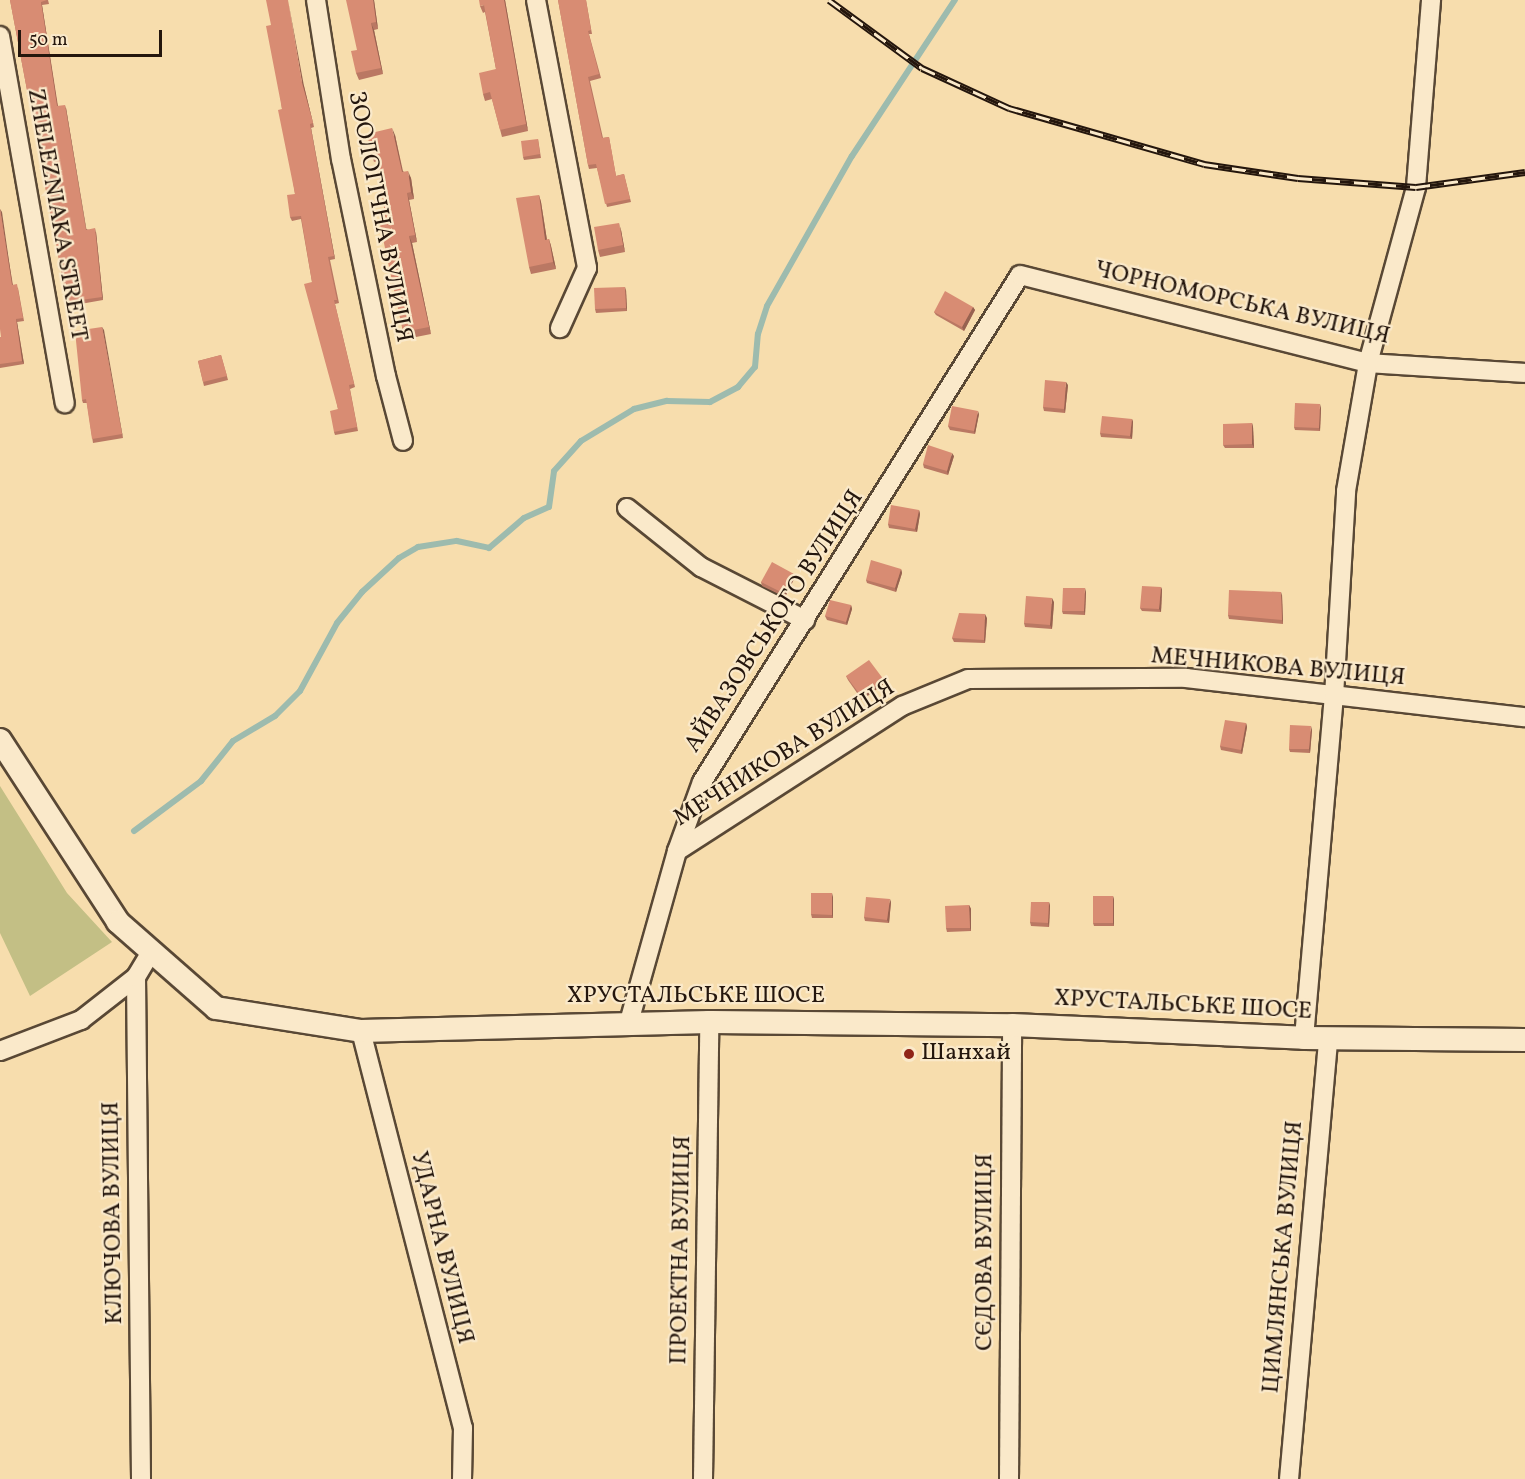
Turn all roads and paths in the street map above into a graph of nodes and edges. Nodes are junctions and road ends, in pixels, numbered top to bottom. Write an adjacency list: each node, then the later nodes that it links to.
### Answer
1 (316, 0): 10 (street, ЗООЛОГІЧНА ВУЛИЦЯ)
2 (536, 0): 6 (street)
3 (1431, 0): 7 (street)
4 (0, 36): 9 (street, ZHELEZNIAKA STREET)
5 (1020, 274): 7 (street, ЧОРНОМОРСЬКА ВУЛИЦЯ); 12 (street, АЙВАЗОВСЬКОГО ВУЛИЦЯ)
6 (560, 328)
7 (1368, 363): 8 (street, ЧОРНОМОРСЬКА ВУЛИЦЯ); 13 (street)
8 (1525, 373)
9 (65, 403)
10 (403, 441)
11 (627, 508): 12 (street)
12 (805, 620): 16 (street, АЙВАЗОВСЬКОГО ВУЛИЦЯ)
13 (1334, 696): 14 (street, МЕЧНИКОВА ВУЛИЦЯ); 16 (street, МЕЧНИКОВА ВУЛИЦЯ); 23 (street)
14 (1525, 717)
15 (0, 740): 17 (street, ХРУСТАЛЬСЬКЕ ШОСЕ)
16 (677, 851): 19 (street, АЙВАЗОВСЬКОГО ВУЛИЦЯ)
17 (152, 952): 18 (street); 22 (street, ХРУСТАЛЬСЬКЕ ШОСЕ)
18 (136, 977): 26 (street); 27 (street, КЛЮЧОВА ВУЛИЦЯ)
19 (629, 1022): 20 (street, ХРУСТАЛЬСЬКЕ ШОСЕ); 22 (street, ХРУСТАЛЬСЬКЕ ШОСЕ)
20 (709, 1022): 21 (street, ХРУСТАЛЬСЬКЕ ШОСЕ); 29 (street, ПРОЕКТНА ВУЛИЦЯ)
21 (1012, 1025): 23 (street, ХРУСТАЛЬСЬКЕ ШОСЕ); 30 (street, СЄДОВА ВУЛИЦЯ)
22 (362, 1030): 28 (street, УДАРНА ВУЛИЦЯ)
23 (1304, 1038): 24 (street, ХРУСТАЛЬСЬКЕ ШОСЕ)
24 (1328, 1039): 25 (street, ХРУСТАЛЬСЬКЕ ШОСЕ); 31 (street, ЦИМЛЯНСЬКА ВУЛИЦЯ)
25 (1525, 1041)
26 (0, 1050)
27 (141, 1479)
28 (462, 1479)
29 (703, 1479)
30 (1008, 1479)
31 (1289, 1479)

